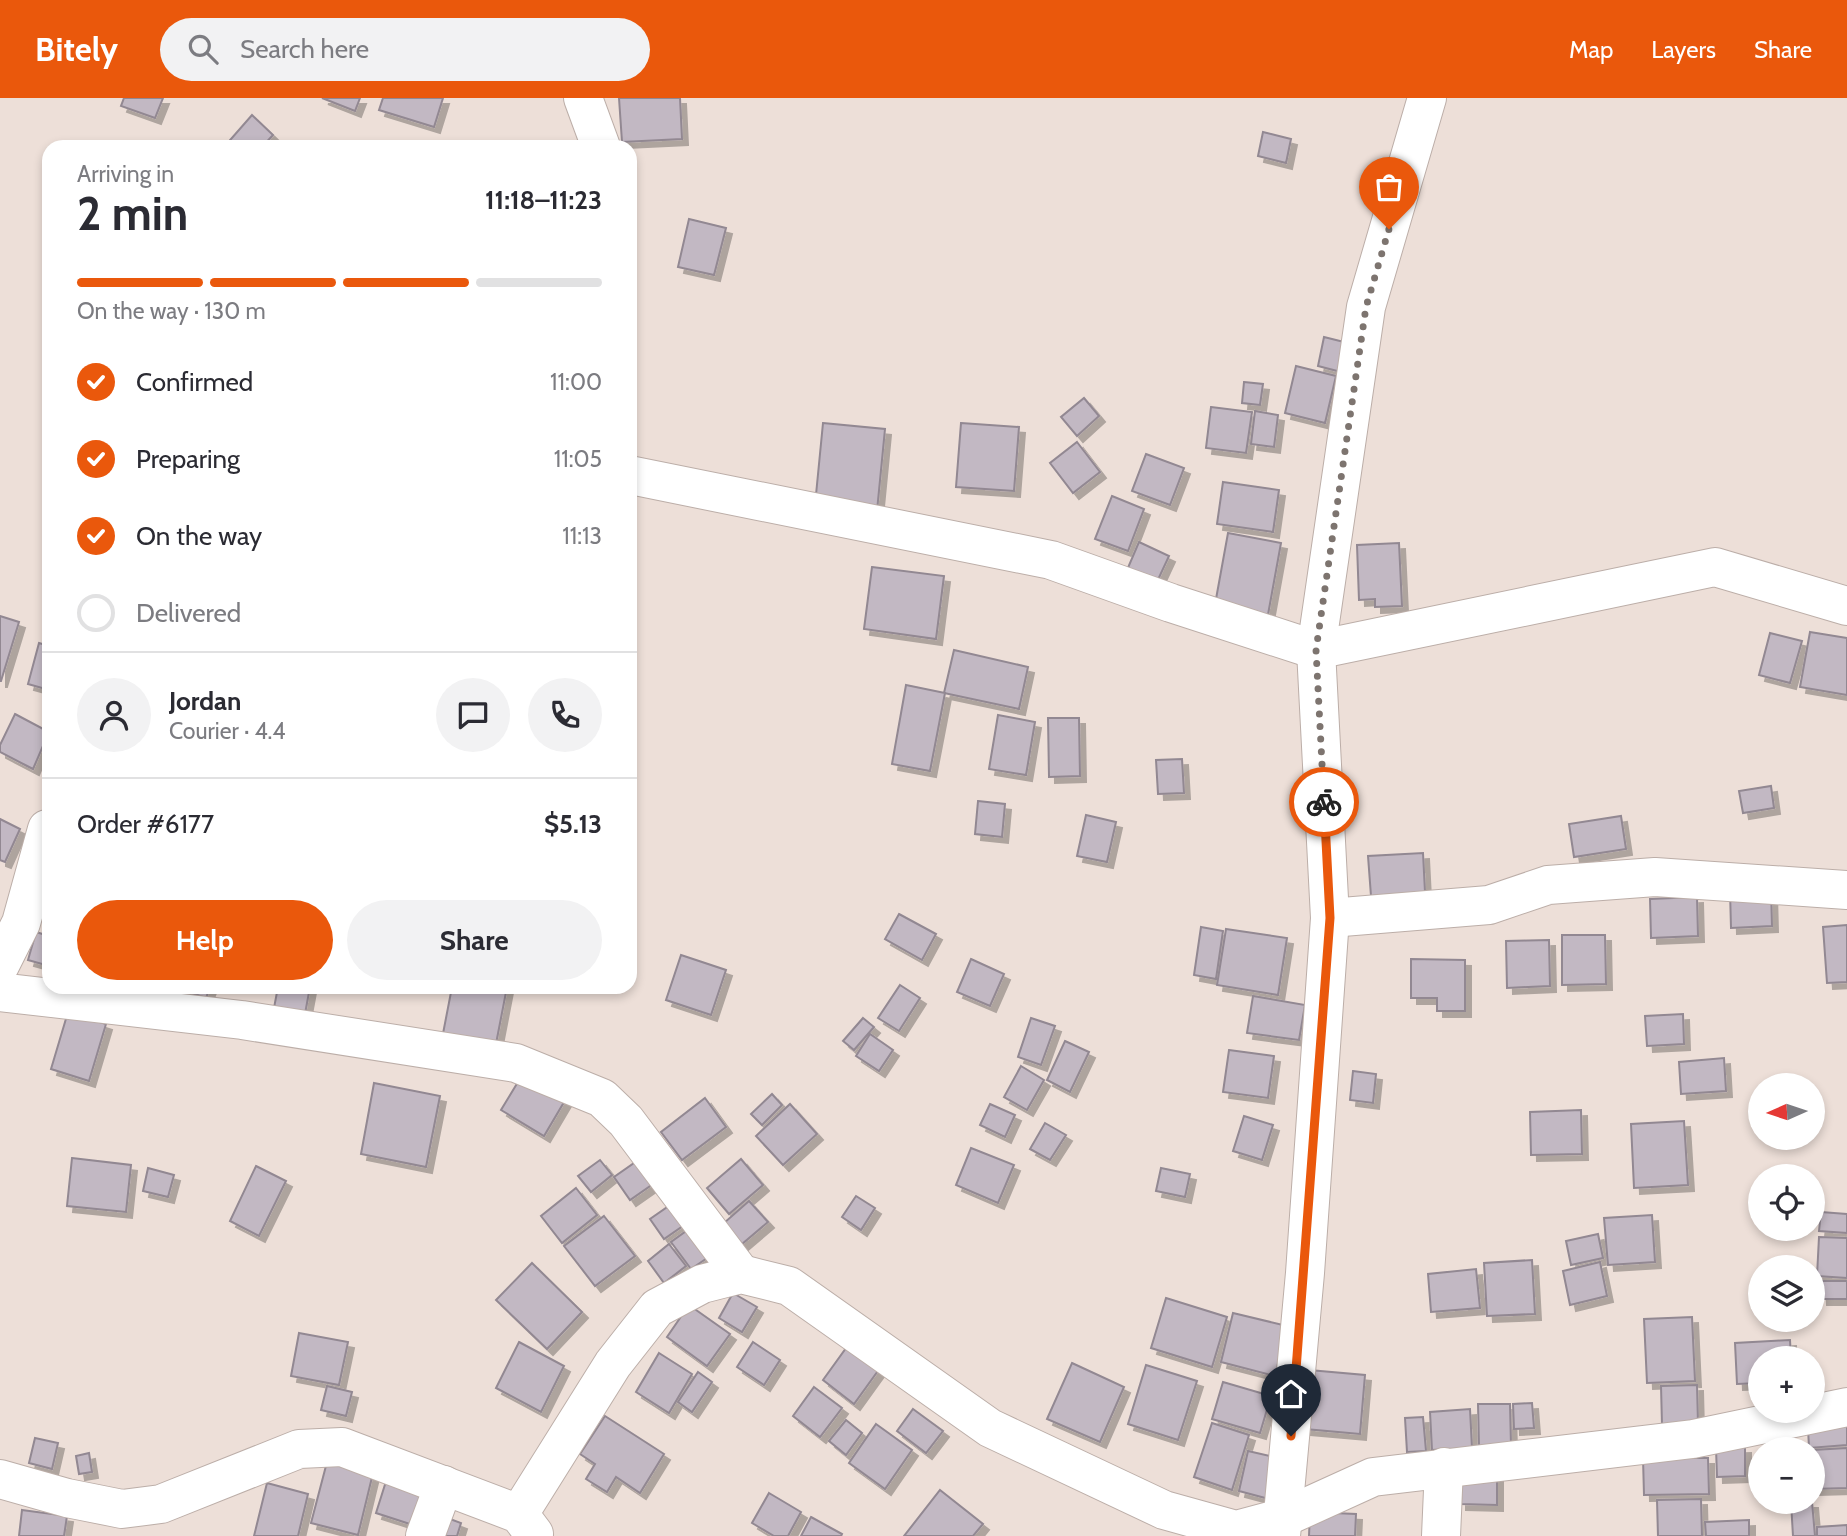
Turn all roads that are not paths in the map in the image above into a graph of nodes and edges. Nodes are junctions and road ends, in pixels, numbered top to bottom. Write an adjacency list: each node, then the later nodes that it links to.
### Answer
1 (583, 98): 3 (street)
2 (1427, 98): 6 (street)
3 (598, 140)
4 (637, 476): 6 (street)
5 (1847, 606): 6 (street)
6 (1316, 650): 9 (street)
7 (42, 847): 10 (street)
8 (1847, 890): 9 (street)
9 (1330, 918): 18 (street)
10 (0, 965)
11 (0, 992): 12 (street)
12 (741, 1274): 17 (street); 18 (street)
13 (1847, 1407): 14 (street)
14 (1444, 1467): 18 (street); 20 (street)
15 (0, 1479): 16 (street)
16 (443, 1485): 17 (street); 19 (street)
17 (527, 1525)
18 (1283, 1526)
19 (425, 1536)
20 (1441, 1536)

